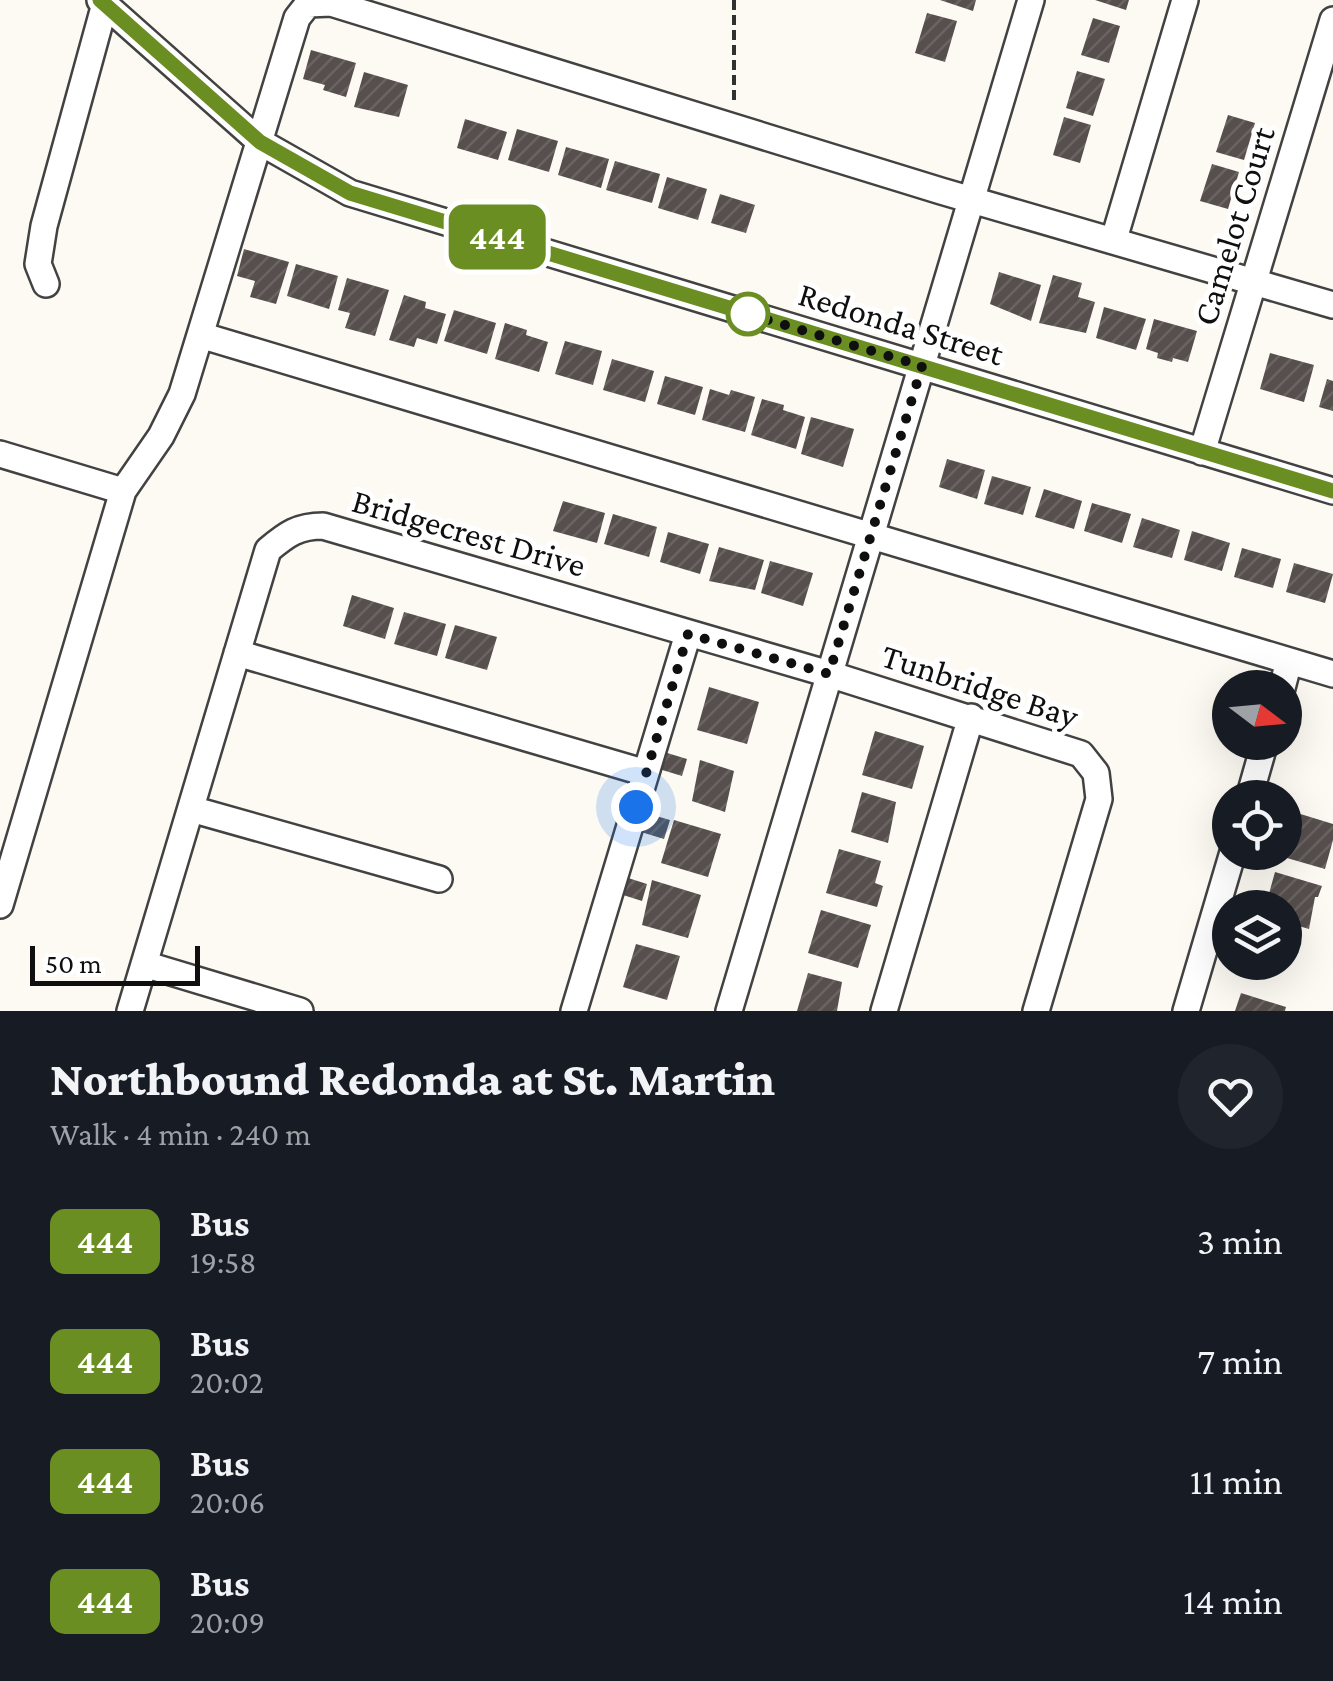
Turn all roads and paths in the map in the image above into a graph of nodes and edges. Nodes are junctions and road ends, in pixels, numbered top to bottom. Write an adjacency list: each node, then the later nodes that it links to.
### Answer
1 (734, 0): 6 (path)
2 (1031, 0): 8 (street)
3 (1185, 0): 9 (street)
4 (104, 2): 7 (street, Redonda Street); 11 (street)
5 (1333, 20): 10 (street, Camelot Court)
6 (734, 127): 7 (street); 8 (street)
7 (260, 142): 13 (street); 14 (street, Redonda Street)
8 (972, 199): 9 (street); 14 (street)
9 (1114, 239): 10 (street)
10 (1254, 282): 12 (street); 15 (street, Camelot Court)
11 (46, 284)
12 (1333, 305)
13 (200, 335): 18 (street); 19 (street)
14 (922, 366): 15 (street, Redonda Street); 19 (street)
15 (1202, 452): 17 (street, Redonda Street)
16 (0, 454): 18 (street)
17 (1333, 490)
18 (123, 492): 31 (street)
19 (870, 534): 22 (street); 24 (street)
20 (688, 634): 21 (street, Bridgecrest Drive); 24 (street, Bridgecrest Drive); 27 (street)
21 (237, 653): 27 (street); 28 (street, Bridgecrest Drive)
22 (1289, 661): 23 (street); 25 (street)
23 (1287, 670)
24 (829, 674): 26 (street, Tunbridge Bay); 36 (street)
25 (1333, 674)
26 (971, 717): 37 (street); 38 (street, Tunbridge Bay)
27 (646, 773): 35 (street)
28 (191, 809): 30 (street); 32 (street, Bridgecrest Drive)
29 (1228, 870): 39 (street)
30 (440, 879)
31 (0, 905)
32 (144, 964): 33 (street, Bridgecrest Drive); 34 (street)
33 (130, 1011)
34 (300, 1011)
35 (574, 1011)
36 (729, 1011)
37 (884, 1011)
38 (1036, 1011)
39 (1186, 1011)

